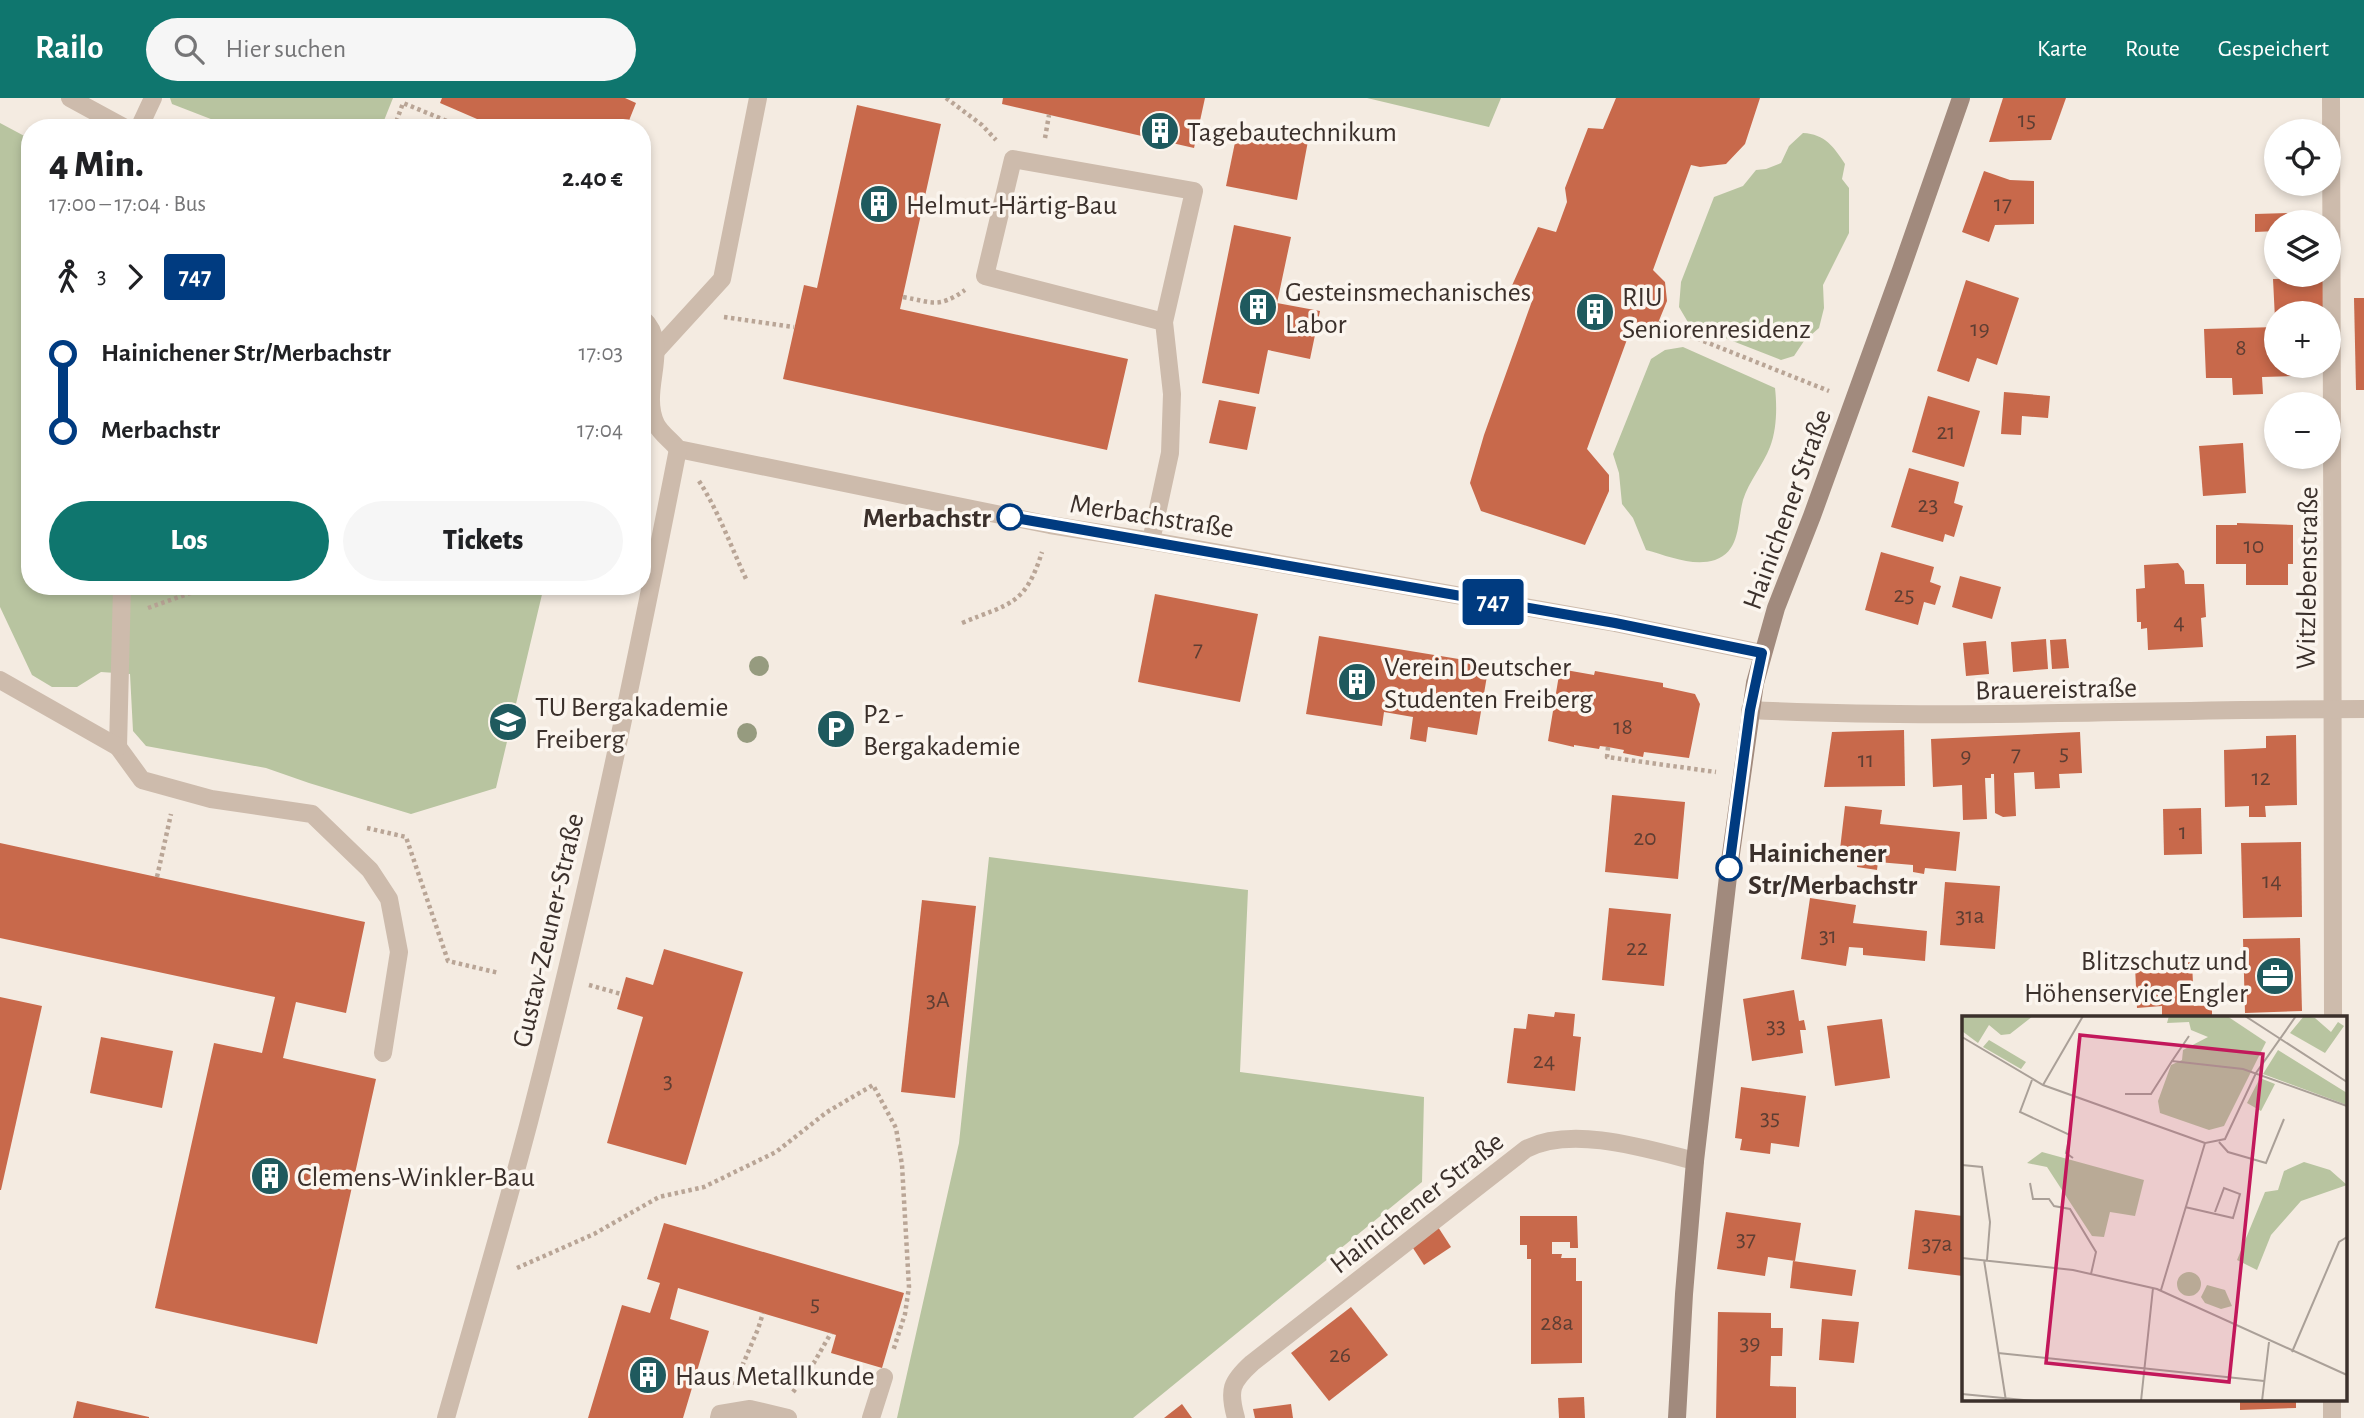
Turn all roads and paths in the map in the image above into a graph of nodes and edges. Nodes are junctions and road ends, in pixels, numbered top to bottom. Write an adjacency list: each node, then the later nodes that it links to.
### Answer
1 (70, 98): 9 (street)
2 (153, 98): 10 (street)
3 (758, 98): 17 (street)
4 (946, 98): 14 (path)
5 (1961, 98): 25 (main road, Hainichener Straße)
6 (2331, 98): 38 (street, Witzlebenstraße)
7 (404, 100): 11 (path); 12 (path)
8 (1049, 115): 13 (path)
9 (108, 119)
10 (143, 119)
11 (397, 119)
12 (445, 119)
13 (1044, 145)
14 (1013, 159): 15 (street); 18 (street)
15 (985, 276): 16 (path); 18 (street)
16 (903, 297)
17 (692, 312): 20 (path); 22 (street)
18 (1164, 322): 28 (street)
19 (1658, 323): 25 (path)
20 (794, 327)
21 (651, 329): 22 (street)
22 (657, 350): 23 (street)
23 (651, 380)
24 (651, 400): 26 (street)
25 (1854, 401): 36 (main road, Hainichener Straße)
26 (678, 449): 27 (street, Merbachstraße); 29 (path); 30 (street, Gustav-Zeuner-Straße)
27 (1050, 525): 28 (street, Merbachstraße); 35 (path)
28 (1151, 541): 36 (street, Merbachstraße)
29 (747, 580)
30 (651, 587)
31 (122, 595): 34 (street)
32 (184, 595): 34 (path)
33 (649, 595): 51 (street, Gustav-Zeuner-Straße)
34 (121, 617): 41 (street)
35 (962, 623)
36 (1762, 653): 40 (main road, Hainichener Straße)
37 (0, 680): 41 (street)
38 (2331, 709): 39 (street, Brauereistraße); 40 (street, Brauereistraße); 48 (street, Witzlebenstraße)
39 (2364, 709)
40 (1750, 710): 43 (main road, Hainichener Straße)
41 (118, 747): 44 (street)
42 (1608, 747): 43 (path)
43 (1741, 776): 50 (main road, Hainichener Straße)
44 (176, 789): 46 (path); 49 (street)
45 (406, 838): 47 (path)
46 (157, 877)
47 (499, 973)
48 (2333, 1016)
49 (383, 1053)
50 (1695, 1161): 61 (street, Hainichener Straße); 62 (main road, Hainichener Straße)
51 (486, 1276): 54 (path); 58 (street, Gustav-Zeuner-Straße)
52 (763, 1313): 57 (path)
53 (831, 1333): 56 (path)
54 (884, 1377): 60 (street)
55 (2332, 1400): 63 (street)
56 (750, 1409): 57 (street); 59 (street)
57 (720, 1416)
58 (446, 1418)
59 (788, 1418)
60 (871, 1418)
61 (1236, 1418)
62 (1678, 1418)
63 (2332, 1418)

